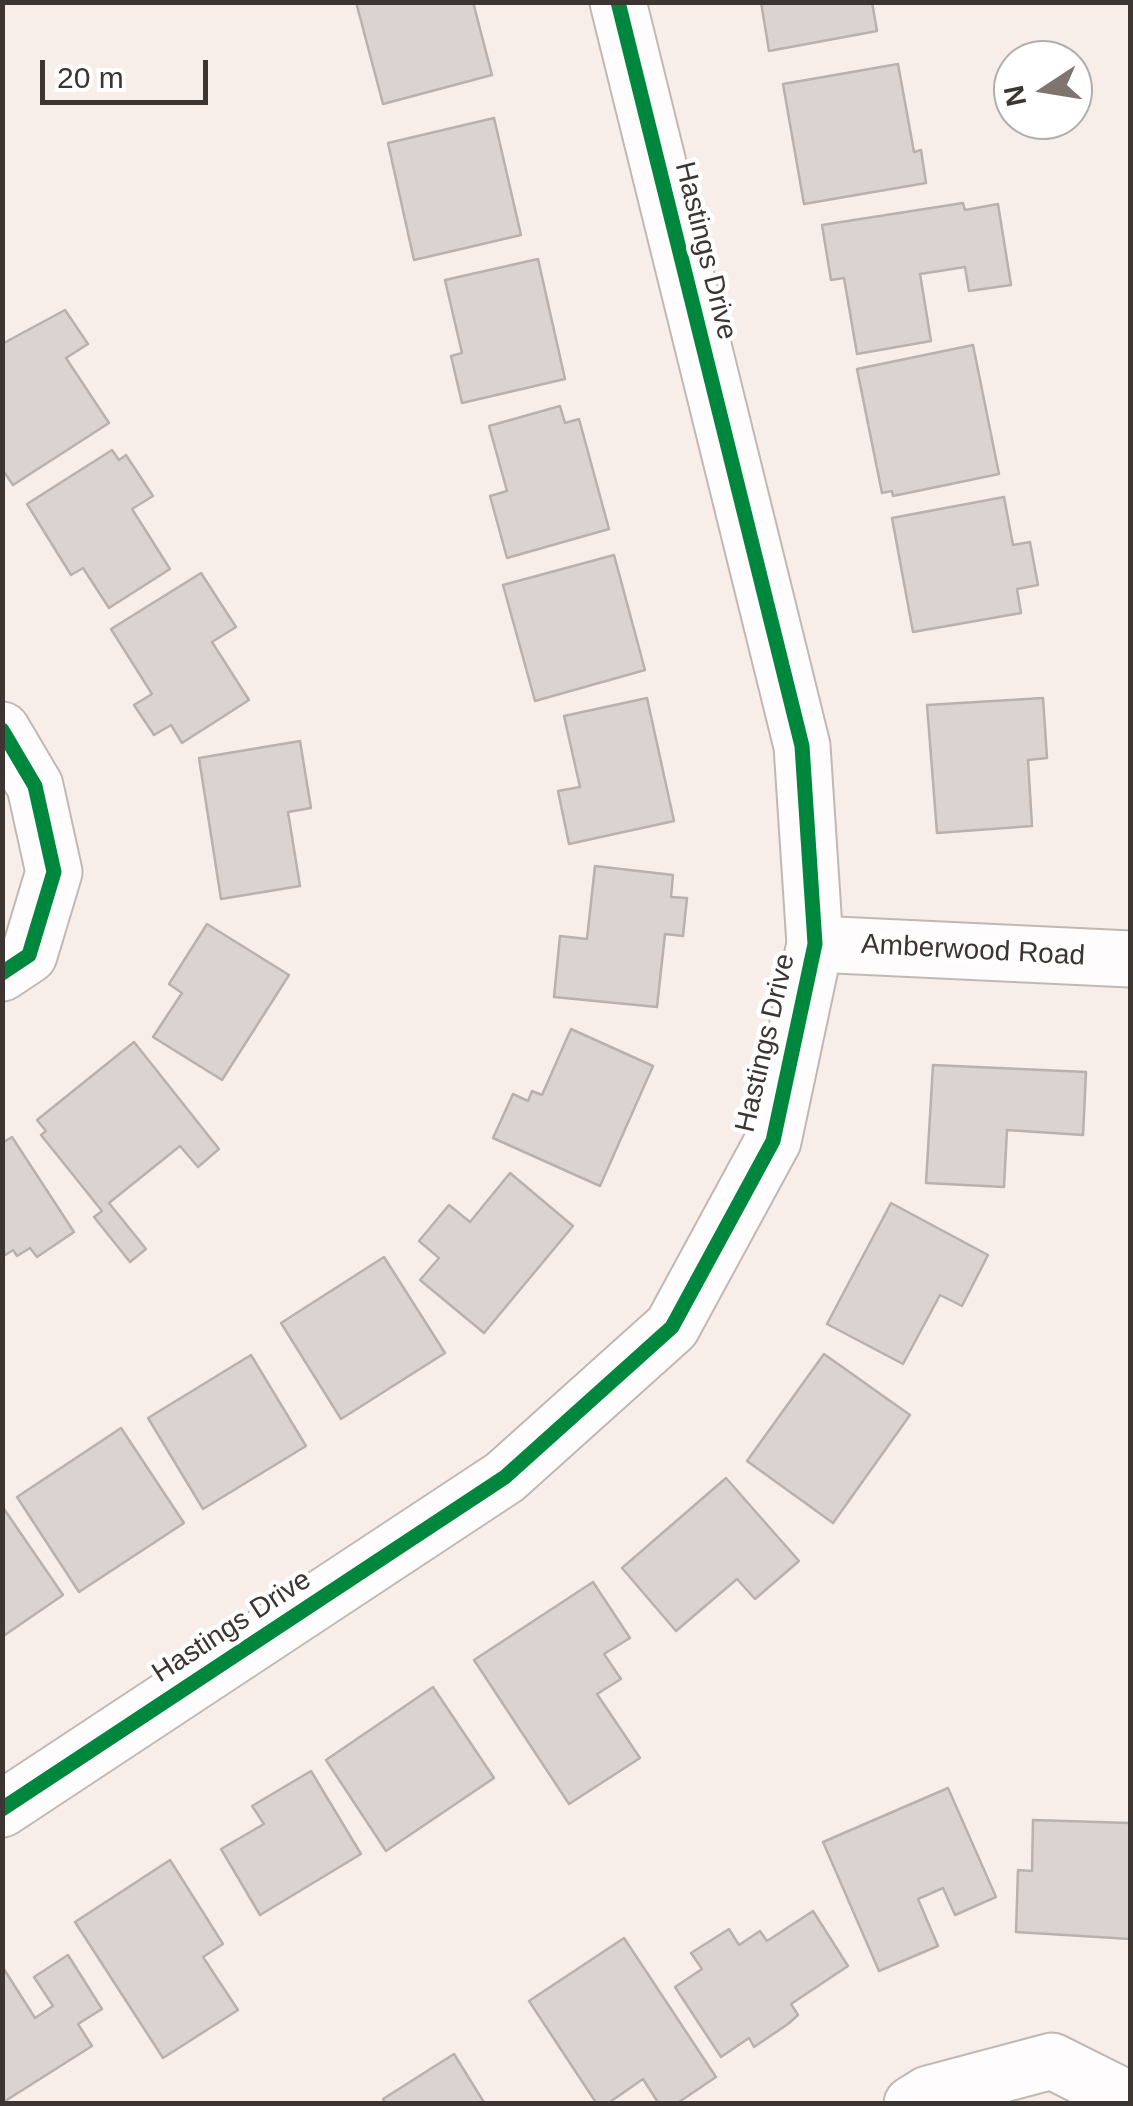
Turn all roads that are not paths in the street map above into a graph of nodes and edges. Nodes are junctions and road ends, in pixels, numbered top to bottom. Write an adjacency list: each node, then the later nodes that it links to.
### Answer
1 (618, 2): 3 (street, Hastings Drive)
2 (2, 730): 5 (street)
3 (814, 944): 4 (street, Amberwood Road); 6 (street, Hastings Drive)
4 (1130, 959)
5 (2, 972)
6 (2, 1808)
7 (1130, 2100): 8 (street)
8 (912, 2104)

